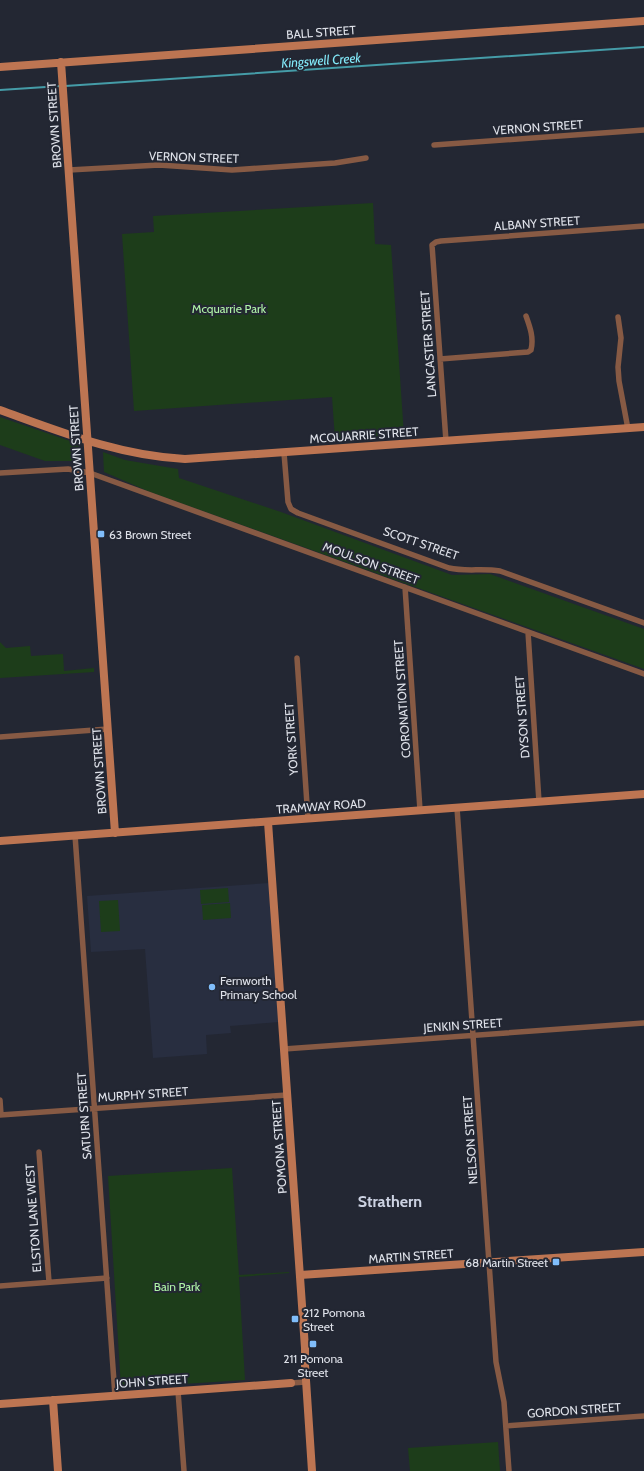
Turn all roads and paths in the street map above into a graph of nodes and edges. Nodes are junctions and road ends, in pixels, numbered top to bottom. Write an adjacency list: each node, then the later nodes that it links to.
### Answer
1 (644, 21): 2 (street, BALL STREET)
2 (61, 62): 3 (street, BALL STREET); 7 (street, BROWN STREET)
3 (0, 67)
4 (644, 130): 5 (street, VERNON STREET)
5 (434, 145)
6 (366, 158): 7 (street, VERNON STREET)
7 (69, 170): 16 (street, BROWN STREET)
8 (644, 226): 9 (street, ALBANY STREET)
9 (432, 245): 12 (street, LANCASTER STREET)
10 (526, 316): 12 (street)
11 (618, 316): 15 (street)
12 (440, 360): 17 (street, LANCASTER STREET)
13 (0, 410): 16 (street)
14 (644, 427): 15 (street, MCQUARRIE STREET)
15 (628, 428): 17 (street, MCQUARRIE STREET)
16 (87, 441): 18 (street, MCQUARRIE STREET); 20 (street, BROWN STREET)
17 (446, 441): 18 (street, MCQUARRIE STREET)
18 (284, 453): 22 (street, SCOTT STREET)
19 (0, 473): 20 (street)
20 (90, 473): 21 (street, MOULSON STREET); 26 (street, BROWN STREET)
21 (405, 587): 23 (street, MOULSON STREET); 31 (street, CORONATION STREET)
22 (644, 623)
23 (528, 632): 25 (street, MOULSON STREET); 29 (street, DYSON STREET)
24 (297, 658): 32 (street, YORK STREET)
25 (644, 674)
26 (108, 729): 27 (street); 34 (street, BROWN STREET)
27 (0, 737)
28 (644, 794): 29 (street, TRAMWAY ROAD)
29 (539, 802): 30 (street, TRAMWAY ROAD)
30 (457, 808): 31 (street, TRAMWAY ROAD); 38 (street, NELSON STREET)
31 (420, 810): 32 (street, TRAMWAY ROAD)
32 (308, 819): 33 (street, TRAMWAY ROAD)
33 (268, 822): 34 (street, TRAMWAY ROAD); 39 (street, POMONA STREET)
34 (116, 833): 35 (street, TRAMWAY ROAD)
35 (75, 836): 36 (street, TRAMWAY ROAD); 42 (street, SATURN STREET)
36 (0, 841)
37 (644, 1023): 38 (street, JENKIN STREET)
38 (473, 1035): 39 (street, JENKIN STREET); 46 (street, NELSON STREET)
39 (284, 1049): 40 (street, POMONA STREET)
40 (287, 1095): 42 (street, MURPHY STREET); 47 (street, POMONA STREET)
41 (0, 1100): 43 (street)
42 (95, 1109): 43 (street, MURPHY STREET); 48 (street, SATURN STREET)
43 (1, 1115)
44 (39, 1152): 49 (street, ELSTON LANE WEST)
45 (644, 1252): 46 (street, MARTIN STREET)
46 (489, 1262): 47 (street, MARTIN STREET); 58 (street, NELSON STREET)
47 (300, 1275): 51 (street, POMONA STREET)
48 (107, 1278): 49 (street); 54 (street, SATURN STREET)
49 (49, 1282): 50 (street)
50 (0, 1286)
51 (306, 1382): 52 (street, JOHN STREET); 61 (street, POMONA STREET)
52 (291, 1383): 53 (street, JOHN STREET)
53 (178, 1391): 54 (street, JOHN STREET); 60 (street)
54 (115, 1396): 55 (street, JOHN STREET)
55 (53, 1400): 56 (street, JOHN STREET); 59 (street)
56 (0, 1404)
57 (644, 1416): 58 (street, GORDON STREET)
58 (506, 1426): 62 (street, NELSON STREET)
59 (58, 1471)
60 (184, 1471)
61 (312, 1471)
62 (510, 1471)

